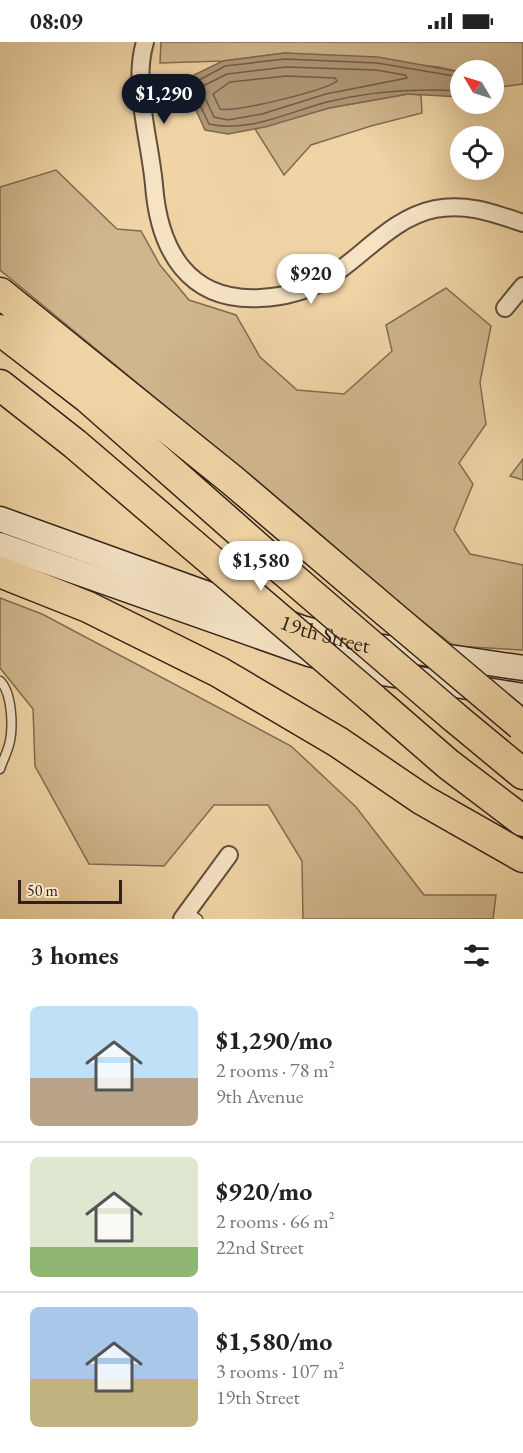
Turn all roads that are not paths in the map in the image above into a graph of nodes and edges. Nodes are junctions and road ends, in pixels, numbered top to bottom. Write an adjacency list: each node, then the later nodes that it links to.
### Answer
1 (145, 42): 2 (street)
2 (523, 223)
3 (523, 285): 5 (street)
4 (0, 293): 13 (highway, bridge)
5 (505, 308)
6 (0, 330): 15 (highway, bridge)
7 (0, 385): 16 (highway, bridge)
8 (0, 519): 11 (main road, 19th Street)
9 (0, 545): 13 (main road, 19th Street)
10 (0, 572): 18 (highway)
11 (523, 668)
12 (0, 681): 14 (lane)
13 (522, 716)
14 (0, 769)
15 (523, 774)
16 (523, 821)
17 (229, 855): 19 (street)
18 (523, 857)
19 (189, 916)

